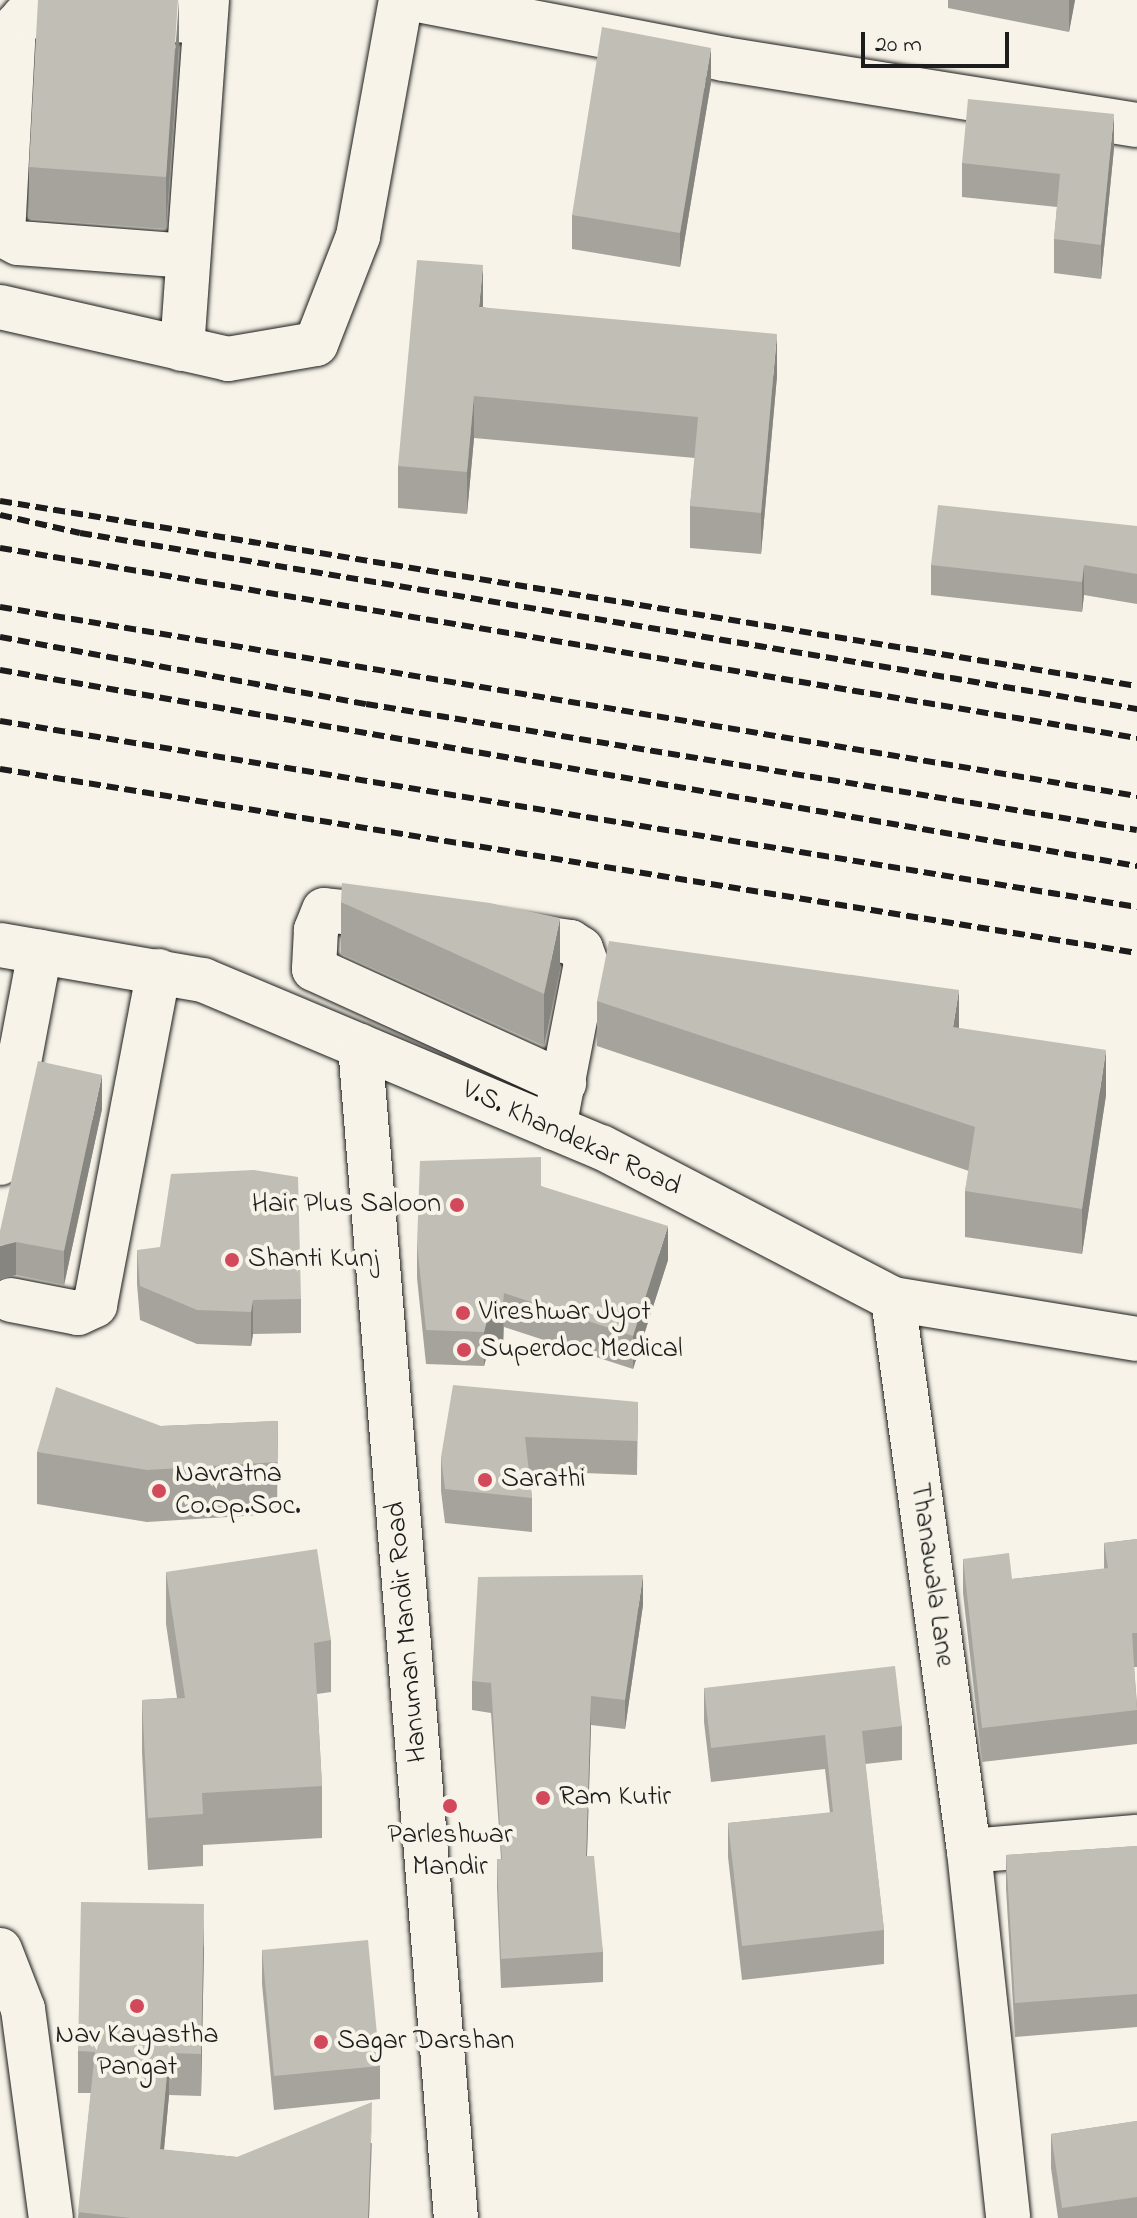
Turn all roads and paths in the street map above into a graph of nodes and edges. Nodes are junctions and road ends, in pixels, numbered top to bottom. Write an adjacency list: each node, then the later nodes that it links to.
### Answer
1 (401, 0): 7 (street)
2 (418, 0): 4 (street)
3 (206, 10): 5 (street); 5 (street)
4 (1137, 125)
5 (188, 256): 7 (street)
6 (0, 307): 7 (street)
7 (182, 349)
8 (20, 948): 10 (street, V.S. Khandekar Road); 15 (street)
9 (314, 969): 11 (street); 13 (street); 13 (street)
10 (159, 971): 11 (street, V.S. Khandekar Road); 17 (street)
11 (311, 1025): 12 (street, V.S. Khandekar Road)
12 (360, 1046): 14 (street, V.S. Khandekar Road); 23 (street, Hanuman Mandir Road)
13 (564, 1083): 14 (street)
14 (554, 1128): 16 (street, V.S. Khandekar Road)
15 (0, 1163)
16 (893, 1299): 18 (street, V.S. Khandekar Road); 20 (street, Thanawala Lane)
17 (11, 1300)
18 (1137, 1339)
19 (1137, 1837): 20 (street)
20 (969, 1851): 24 (street, Thanawala Lane)
21 (0, 1950): 22 (street)
22 (51, 2218)
23 (456, 2218)
24 (1008, 2218)

